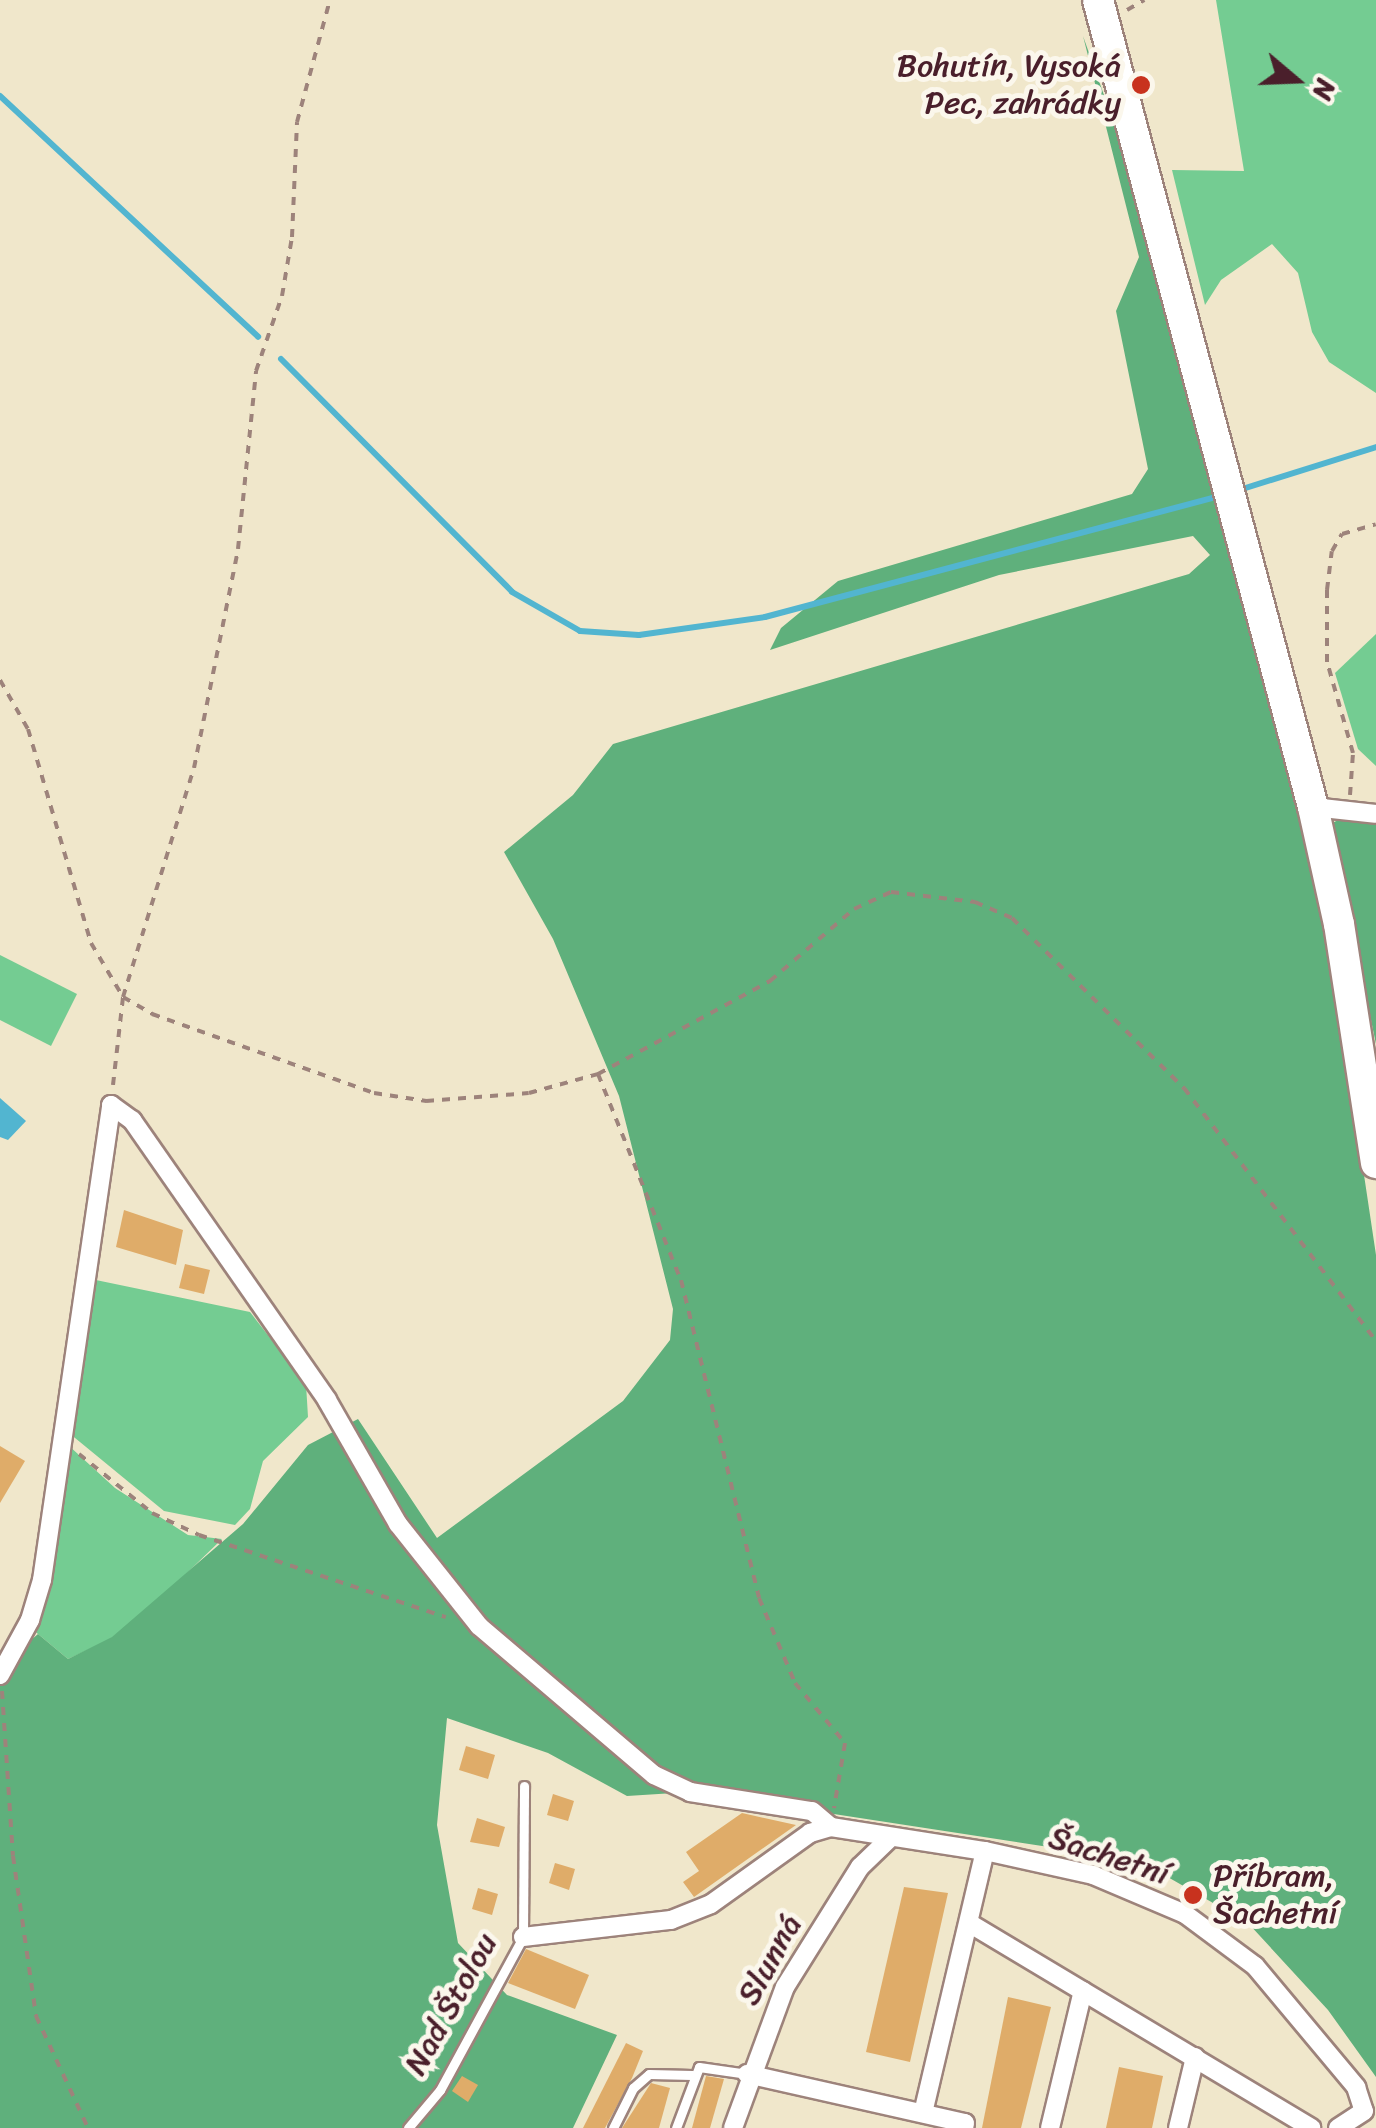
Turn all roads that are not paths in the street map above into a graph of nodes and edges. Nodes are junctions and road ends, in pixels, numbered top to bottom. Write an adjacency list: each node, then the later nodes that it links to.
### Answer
1 (1098, 0): 2 (main road)
2 (1312, 808): 3 (street); 4 (main road)
3 (1376, 814)
4 (1376, 1163)
5 (1, 1674): 7 (street, Šachetní)
6 (524, 1786): 11 (lane)
7 (832, 1828): 8 (street, Šachetní); 11 (street, Nad Štolou)
8 (888, 1838): 9 (street, Šachetní); 15 (street, Slunná)
9 (985, 1852): 10 (street); 16 (street, Šachetní)
10 (969, 1923): 12 (street); 17 (street)
11 (522, 1937): 19 (lane, Nad Štolou)
12 (1083, 1992): 13 (street); 23 (street)
13 (1195, 2057): 24 (street); 25 (street)
14 (692, 2074): 15 (lane); 20 (lane); 21 (lane)
15 (748, 2074): 17 (street); 22 (street, Slunná)
16 (1370, 2113): 26 (street)
17 (923, 2114): 18 (street)
18 (965, 2126)
19 (408, 2128)
20 (613, 2128)
21 (676, 2128)
22 (733, 2128)
23 (1050, 2128)
24 (1178, 2128)
25 (1311, 2128)
26 (1338, 2128)

